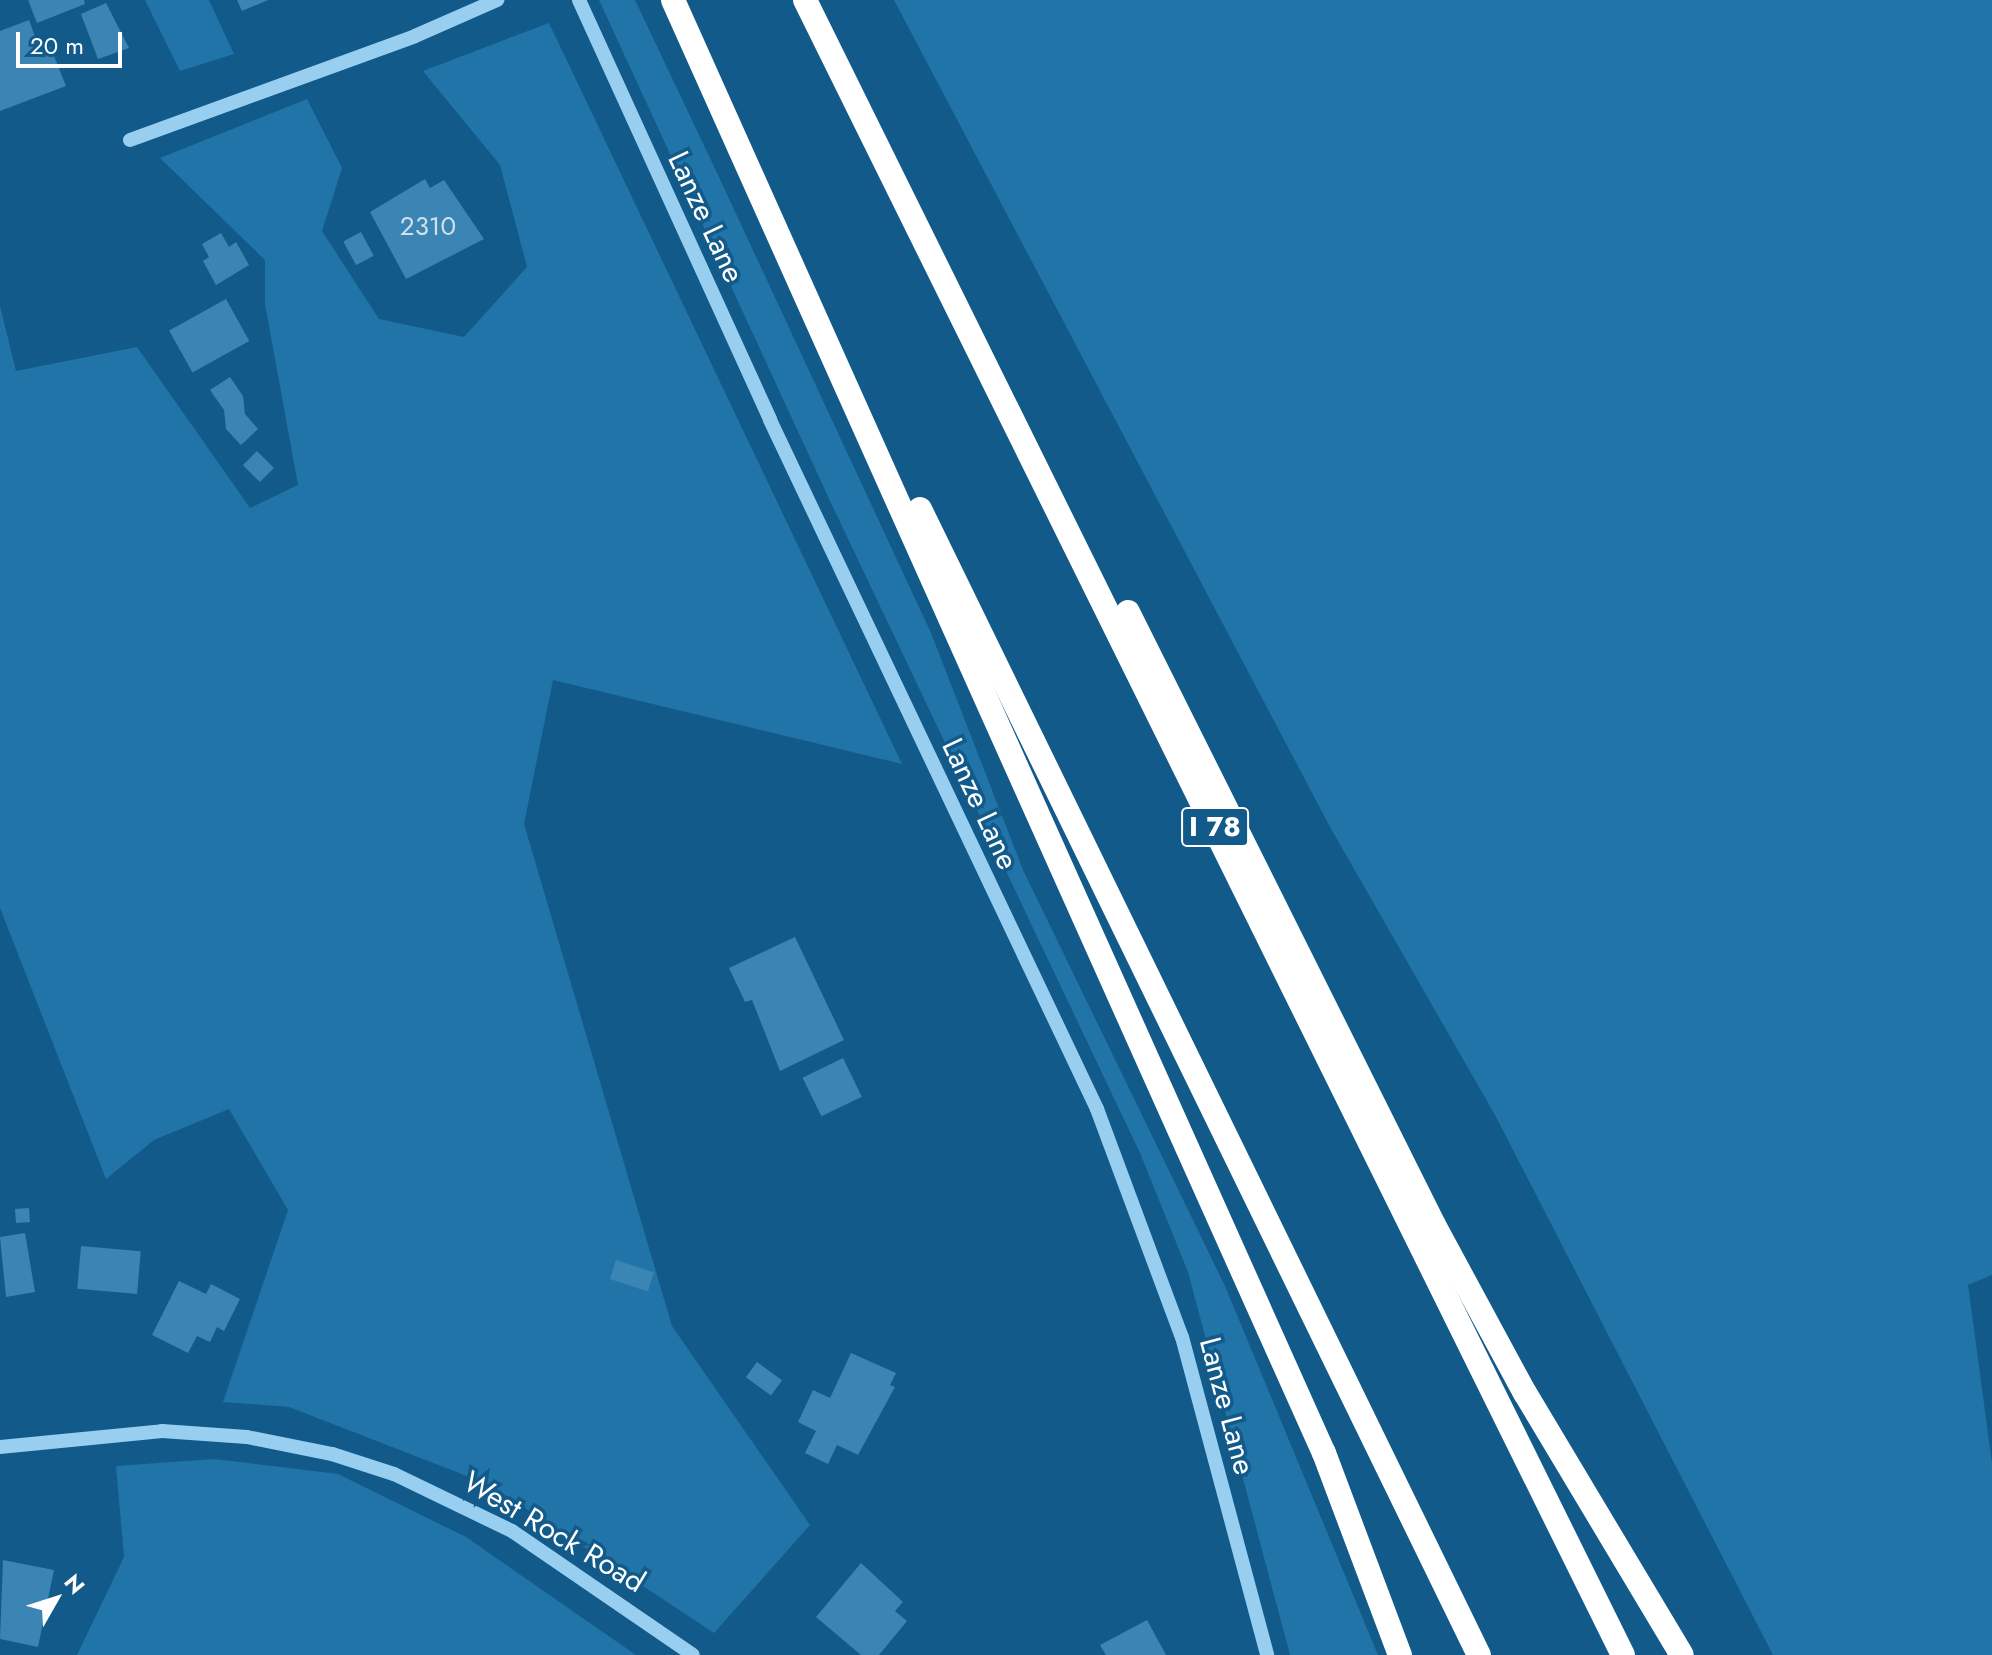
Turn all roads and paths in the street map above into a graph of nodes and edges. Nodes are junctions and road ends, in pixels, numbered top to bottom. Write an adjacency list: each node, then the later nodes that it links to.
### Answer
1 (497, 0): 7 (street)
2 (579, 0): 10 (street, Lanze Lane)
3 (673, 0): 5 (highway)
4 (805, 0): 6 (highway, I 78)
5 (693, 43): 11 (highway); 12 (highway)
6 (866, 119): 13 (highway, I 78); 14 (highway)
7 (130, 140)
8 (0, 1447): 9 (street, West Rock Road)
9 (693, 1655)
10 (1267, 1655)
11 (1400, 1655)
12 (1479, 1655)
13 (1623, 1655)
14 (1682, 1655)

